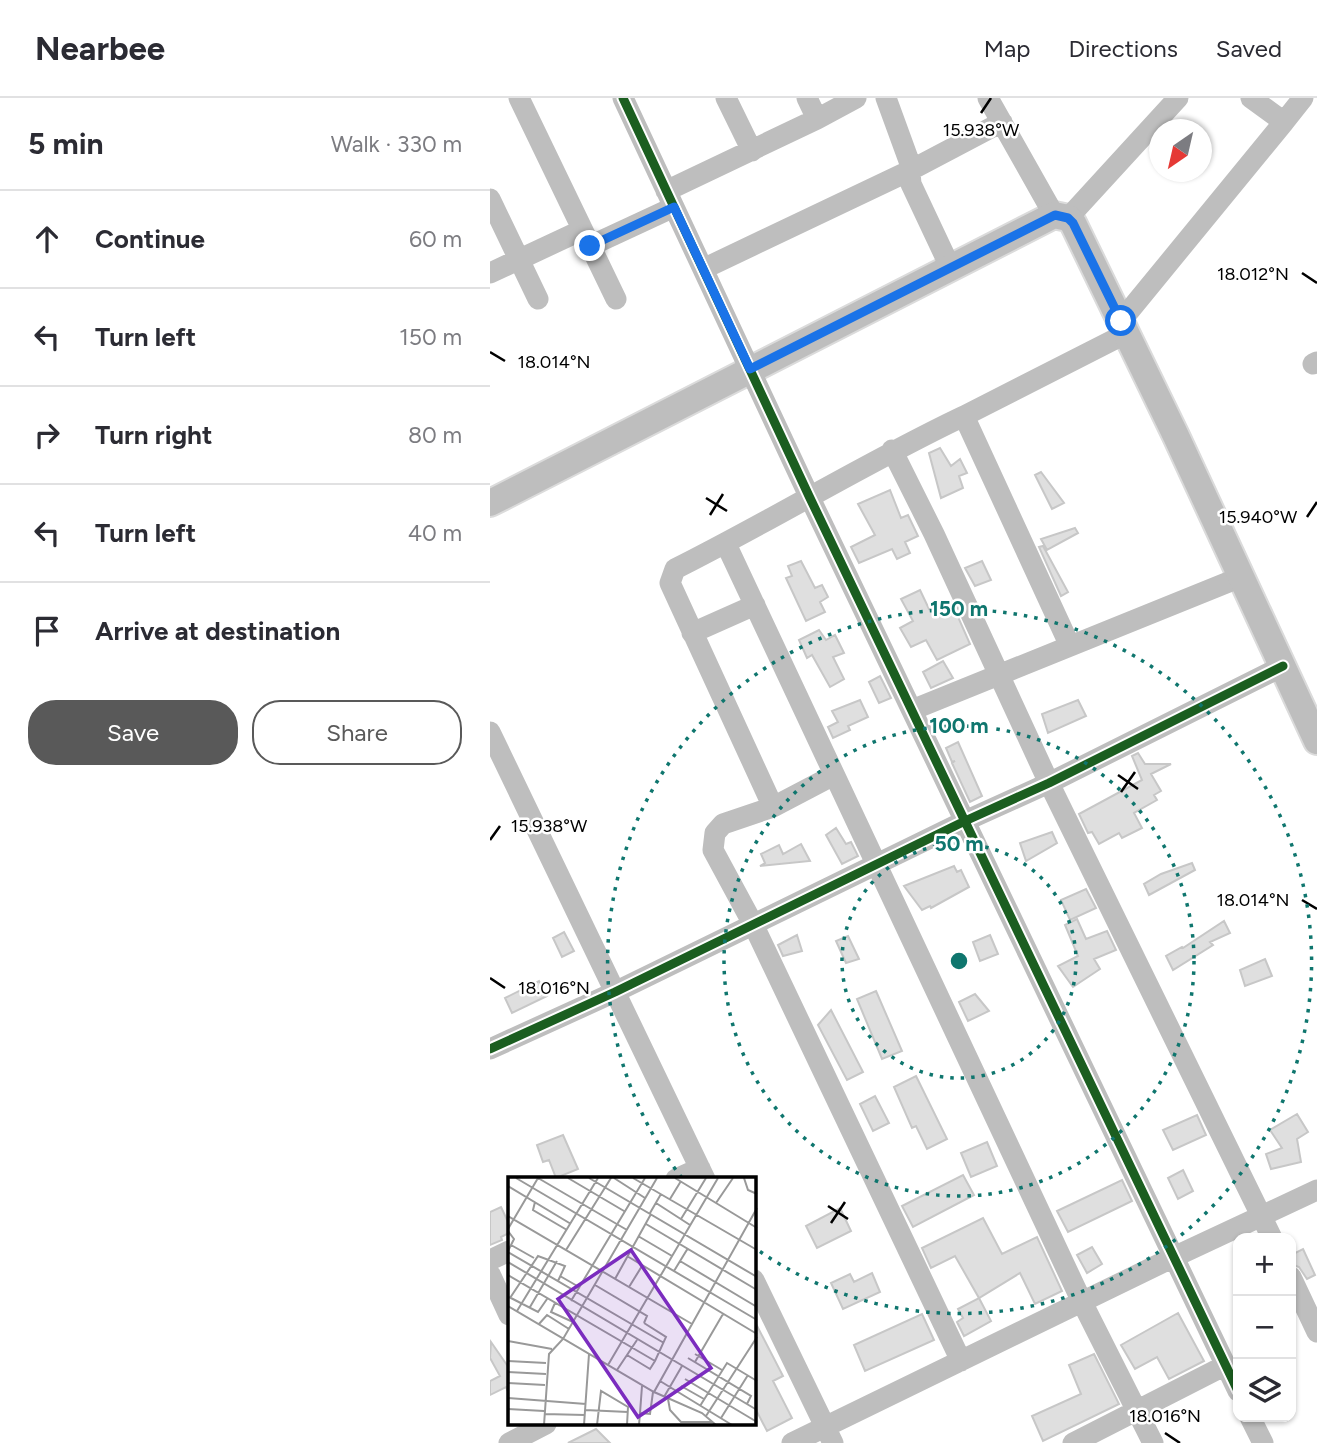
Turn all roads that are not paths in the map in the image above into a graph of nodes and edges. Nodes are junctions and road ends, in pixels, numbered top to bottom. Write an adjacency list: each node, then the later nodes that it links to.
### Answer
1 (519, 98): 19 (street)
2 (623, 98): 17 (street)
3 (726, 98): 14 (street)
4 (807, 98): 11 (street)
5 (856, 98): 11 (street)
6 (886, 98): 15 (street)
7 (988, 98): 12 (street)
8 (1178, 98): 18 (street)
9 (1251, 98): 13 (street)
10 (1303, 98): 13 (street)
11 (817, 119): 14 (street)
12 (1002, 122): 15 (street); 18 (street)
13 (1284, 122): 26 (street)
14 (752, 151): 17 (street)
15 (909, 172): 21 (street); 22 (street)
16 (490, 199): 20 (street)
17 (670, 199): 19 (street); 21 (street)
18 (1061, 216): 22 (main road); 26 (main road)
19 (586, 238): 20 (street); 25 (street)
20 (518, 259): 23 (street); 24 (street)
21 (703, 268): 27 (street)
22 (951, 269): 27 (main road)
23 (490, 273)
24 (538, 299)
25 (616, 299)
26 (1124, 327): 28 (street); 33 (main road)
27 (750, 369): 30 (street); 31 (main road)
28 (964, 416): 29 (street); 36 (street)
29 (892, 450): 30 (street); 38 (street)
30 (809, 496): 32 (street); 39 (street)
31 (490, 503)
32 (726, 544): 34 (street); 35 (street)
33 (1241, 577): 36 (street); 37 (main road)
34 (755, 605): 35 (street); 42 (street)
35 (692, 633): 44 (street)
36 (1070, 646): 38 (street)
37 (1283, 666): 41 (main road); 43 (street)
38 (999, 675): 39 (street); 43 (street)
39 (912, 710): 45 (street)
40 (490, 732): 48 (street)
41 (1317, 741)
42 (834, 775): 44 (street); 46 (street)
43 (1049, 783): 45 (street); 53 (street)
44 (774, 807): 47 (street)
45 (965, 821): 46 (street); 56 (street)
46 (877, 864): 47 (street); 61 (street)
47 (753, 924): 48 (street); 65 (street)
48 (615, 992): 49 (street); 50 (street)
49 (490, 1049)
50 (703, 1173): 51 (street)
51 (685, 1177)
52 (1317, 1190): 53 (street)
53 (1262, 1217): 54 (street); 56 (street)
54 (1270, 1233)
55 (508, 1251): 57 (street)
56 (1176, 1256): 61 (street); 66 (street)
57 (490, 1260)
58 (490, 1274): 63 (street)
59 (1296, 1288): 64 (street)
60 (756, 1289): 62 (street)
61 (1082, 1302): 65 (street); 68 (street)
62 (761, 1312): 71 (street)
63 (508, 1313)
64 (1317, 1332)
65 (961, 1361): 71 (street)
66 (1226, 1365): 67 (street); 68 (street)
67 (1233, 1380)
68 (1137, 1410): 72 (street); 76 (street)
69 (1252, 1422): 77 (street)
70 (542, 1426): 73 (street)
71 (829, 1435): 74 (street)
72 (1097, 1438): 75 (street)
73 (509, 1443)
74 (792, 1443)
75 (1073, 1443)
76 (1153, 1443)
77 (1262, 1443)

